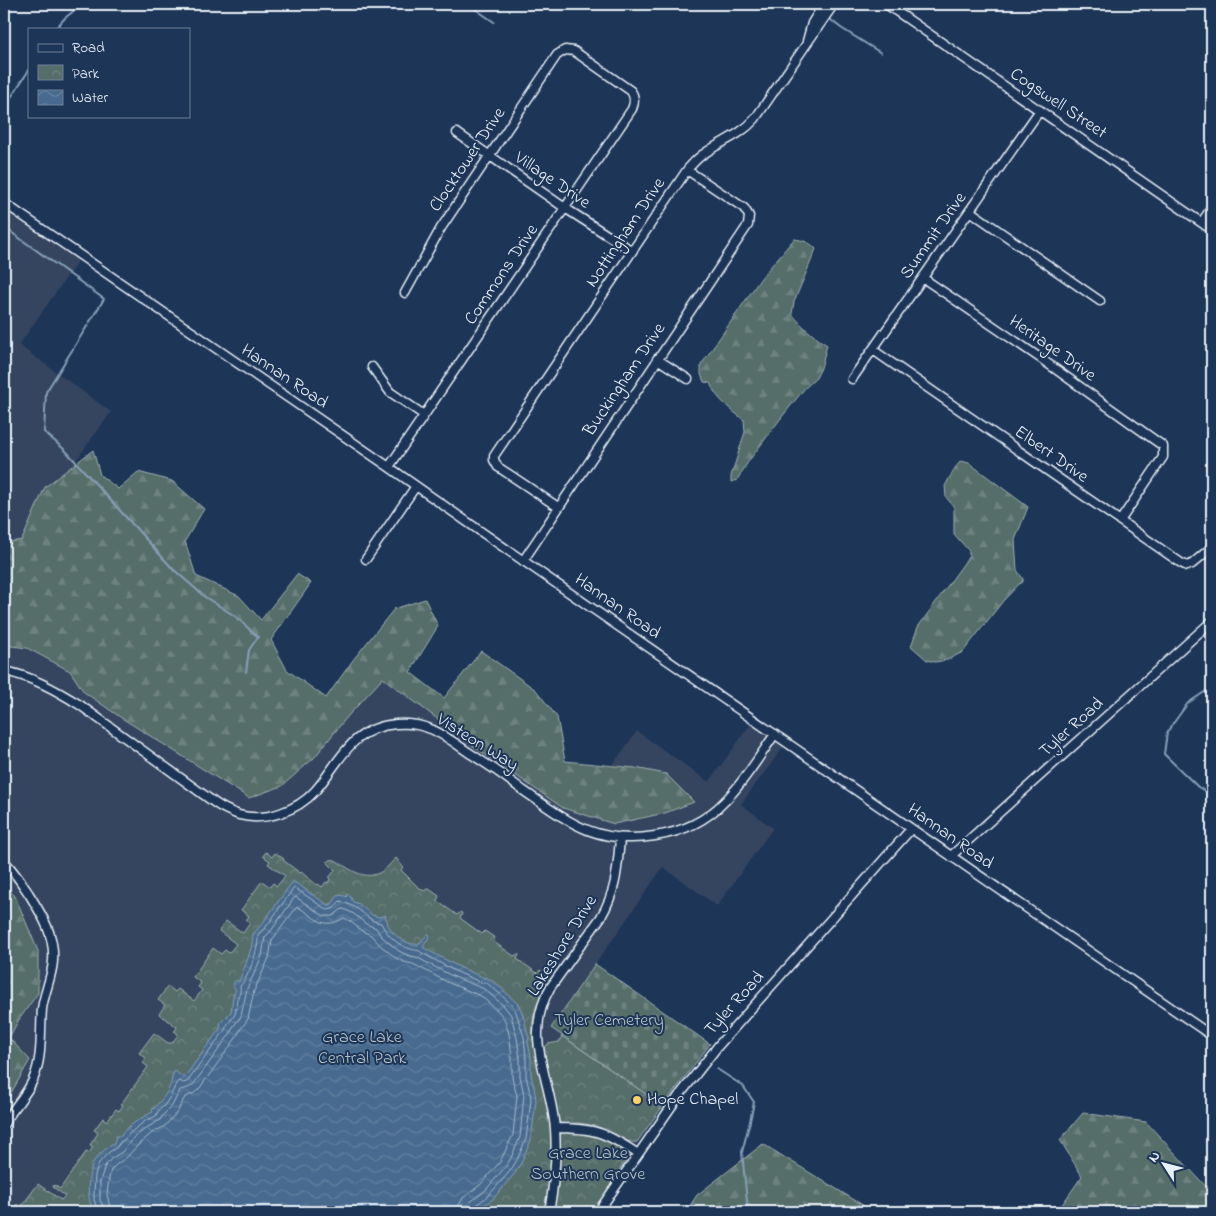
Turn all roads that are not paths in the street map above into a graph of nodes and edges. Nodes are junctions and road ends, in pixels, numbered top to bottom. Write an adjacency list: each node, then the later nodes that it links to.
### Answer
1 (824, 4): 4 (street, Nottingham Drive)
2 (834, 4): 4 (street, Nottingham Drive)
3 (886, 4): 6 (street, Cogswell Street)
4 (806, 45): 9 (street, Nottingham Drive)
5 (565, 50): 8 (street, Clocktower Drive); 12 (street, Commons Drive)
6 (1040, 110): 13 (street, Summit Drive); 14 (street, Cogswell Street)
7 (456, 134): 8 (street, Village Drive)
8 (489, 156): 12 (street, Village Drive); 18 (street, Clocktower Drive)
9 (687, 170): 16 (street, Nottingham Drive); 21 (street, Buckingham Drive)
10 (4, 203): 26 (street, Hannan Road)
11 (1212, 207): 14 (street)
12 (565, 208): 16 (street, Village Drive); 25 (street, Commons Drive)
13 (970, 211): 17 (street, Summit Drive); 19 (street)
14 (1202, 222): 15 (street, Cogswell Street)
15 (1212, 230)
16 (632, 251): 28 (street, Nottingham Drive)
17 (923, 278): 20 (street, Summit Drive); 29 (street, Heritage Drive)
18 (405, 293)
19 (1100, 302)
20 (872, 350): 24 (street, Summit Drive); 29 (street, Elbert Drive)
21 (657, 359): 23 (street); 28 (street, Buckingham Drive)
22 (372, 367): 25 (street)
23 (688, 379)
24 (852, 379)
25 (424, 415): 26 (street, Commons Drive)
26 (389, 467): 27 (street, Hannan Road)
27 (416, 486): 31 (street); 32 (street, Hannan Road)
28 (558, 507): 32 (street, Buckingham Drive)
29 (1120, 521): 30 (street, Elbert Drive)
30 (1212, 547)
31 (366, 559)
32 (523, 561): 35 (street, Hannan Road)
33 (1212, 621): 38 (street, Tyler Road)
34 (4, 671): 37 (street, Visteon Way)
35 (774, 734): 36 (street, Hannan Road); 37 (street, Visteon Way)
36 (911, 829): 38 (street, Hannan Road); 43 (street, Tyler Road)
37 (620, 838): 42 (street, Lakeshore Drive)
38 (951, 856): 40 (street, Hannan Road)
39 (4, 861): 41 (street)
40 (1212, 1036)
41 (4, 1124)
42 (555, 1128): 43 (street); 44 (street, Lakeshore Drive)
43 (638, 1154): 45 (street, Tyler Road)
44 (549, 1212)
45 (598, 1212)

